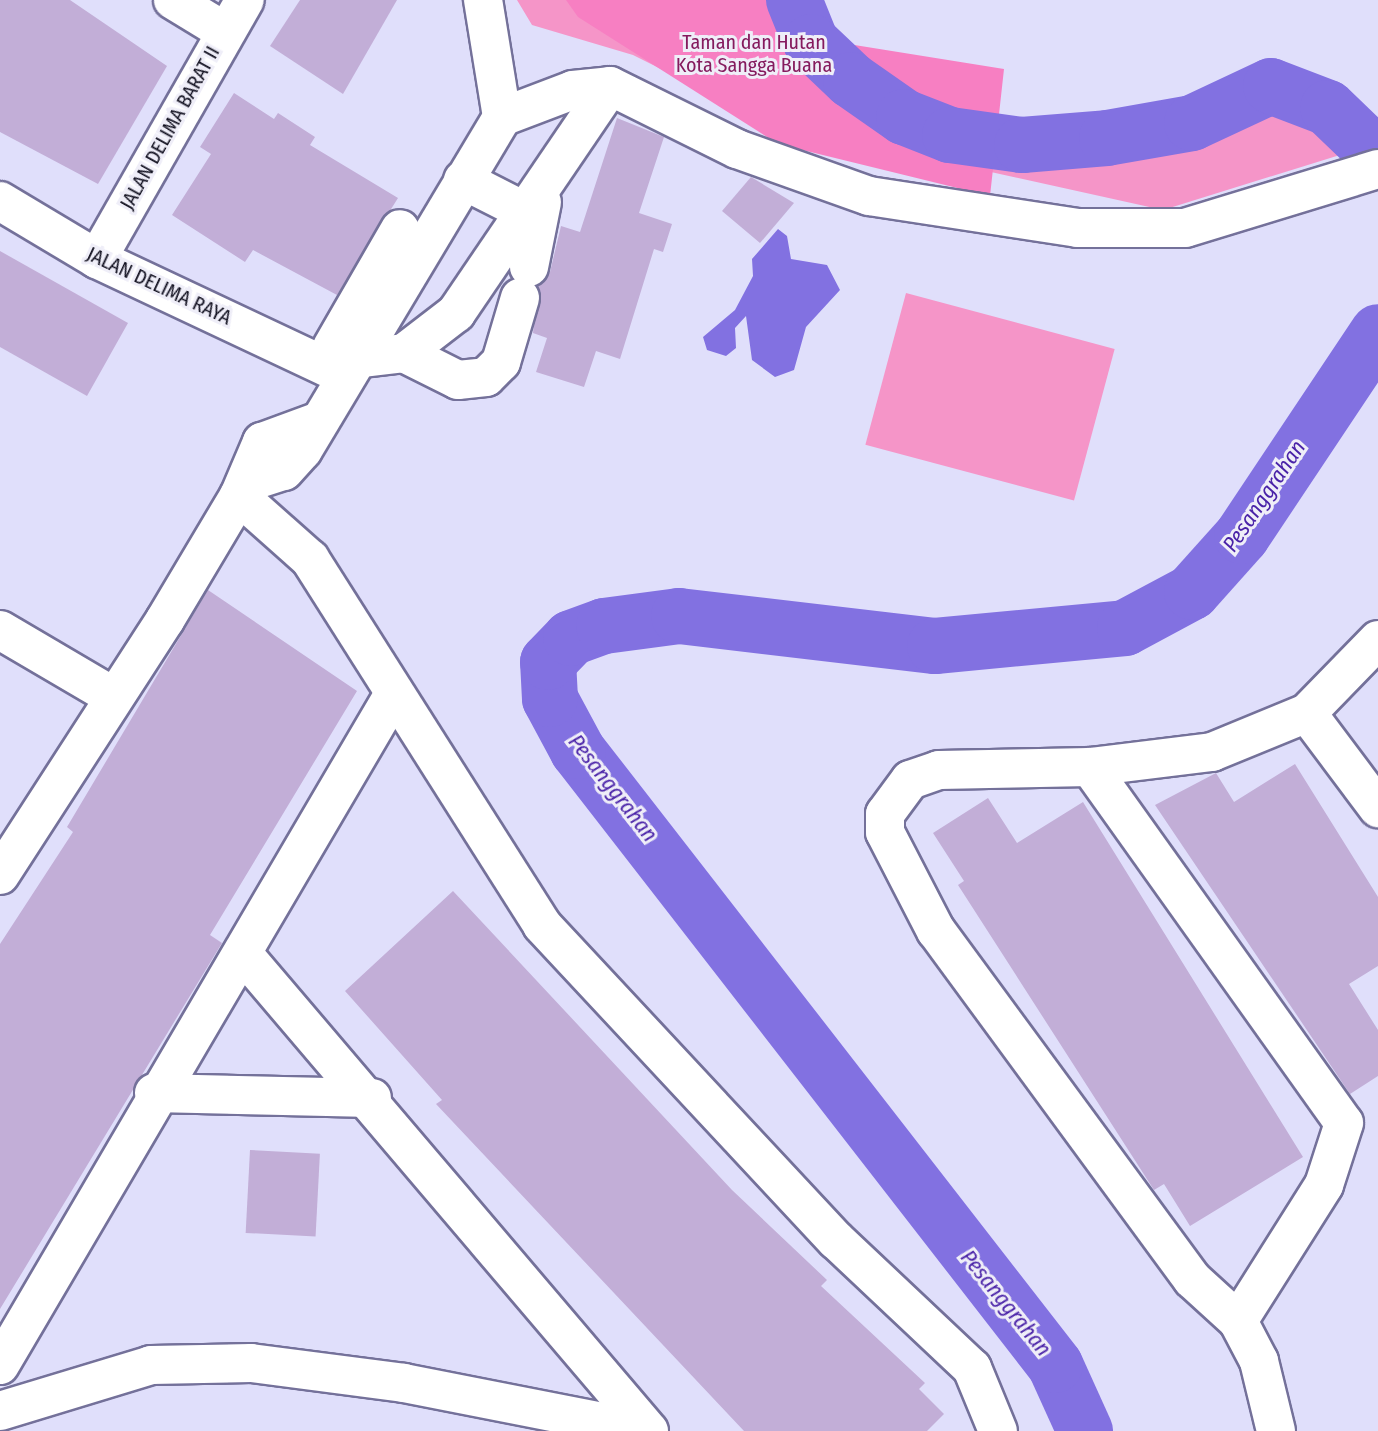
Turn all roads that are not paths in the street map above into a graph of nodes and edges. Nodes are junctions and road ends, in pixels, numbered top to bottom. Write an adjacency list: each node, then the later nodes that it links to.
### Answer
1 (173, 0): 4 (street)
2 (245, 0): 4 (street, JALAN DELIMA BARAT II)
3 (483, 0): 6 (street)
4 (224, 31): 12 (street, JALAN DELIMA BARAT II)
5 (610, 86): 6 (street); 7 (street); 9 (street)
6 (502, 117): 8 (street)
7 (1378, 169)
8 (463, 180): 9 (street); 14 (street)
9 (536, 198): 13 (street); 13 (street)
10 (0, 201): 12 (street, JALAN DELIMA RAYA)
11 (400, 229): 14 (street)
12 (97, 259): 14 (street, JALAN DELIMA RAYA)
13 (404, 353): 14 (street)
14 (341, 366): 15 (street)
15 (242, 490): 18 (street); 19 (street)
16 (0, 630): 18 (street)
17 (1378, 640): 20 (street)
18 (114, 697): 23 (street)
19 (392, 697): 24 (street); 31 (street)
20 (1307, 713): 21 (street); 22 (street)
21 (1090, 767): 27 (street); 27 (street)
22 (1378, 808)
23 (0, 875)
24 (244, 955): 25 (street); 26 (street)
25 (154, 1093): 26 (street); 28 (street)
26 (372, 1098): 30 (street)
27 (1238, 1321): 32 (street)
28 (0, 1365)
29 (0, 1411): 30 (street)
30 (649, 1431)
31 (998, 1431)
32 (1276, 1431)

